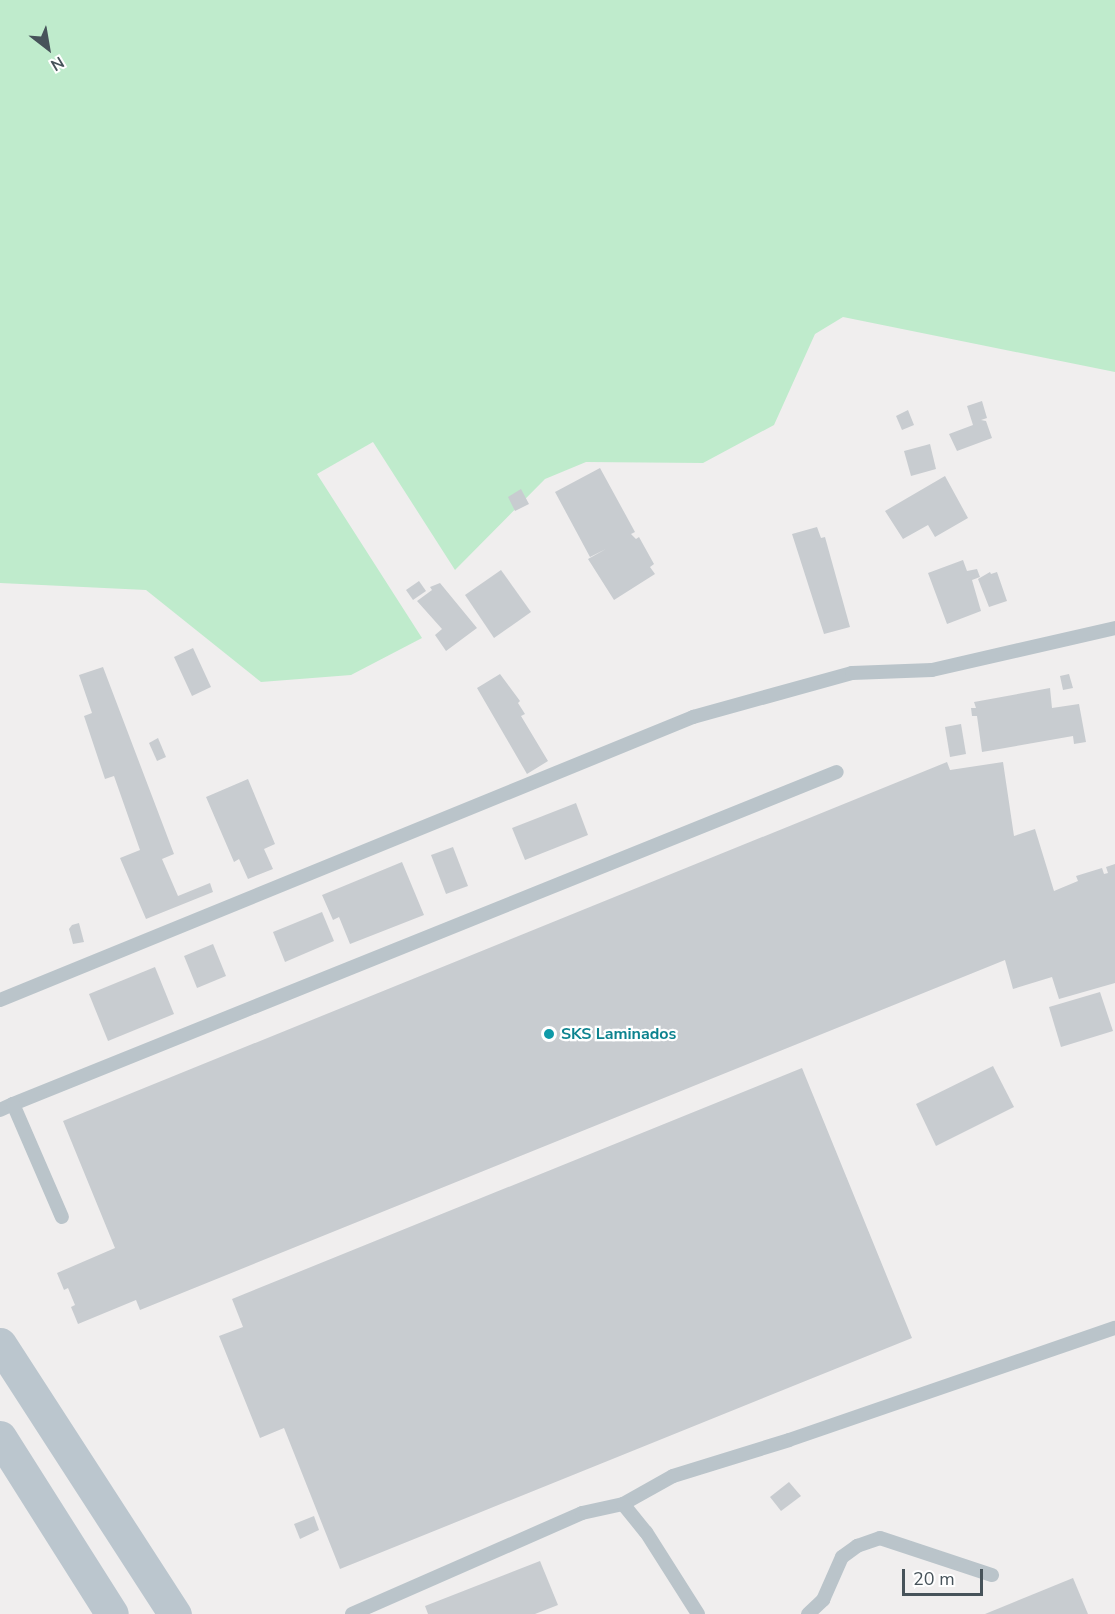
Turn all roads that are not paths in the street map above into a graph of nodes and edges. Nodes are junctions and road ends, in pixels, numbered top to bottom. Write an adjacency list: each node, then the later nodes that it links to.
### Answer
1 (1115, 628): 3 (lane)
2 (837, 772): 4 (lane)
3 (0, 1000)
4 (6, 1107): 5 (lane)
5 (62, 1217)
6 (1115, 1328): 9 (lane)
7 (0, 1344): 12 (main road)
8 (0, 1437): 11 (main road)
9 (623, 1504): 13 (lane); 14 (lane)
10 (992, 1575): 15 (lane)
11 (112, 1614)
12 (175, 1614)
13 (352, 1614)
14 (698, 1614)
15 (808, 1614)

